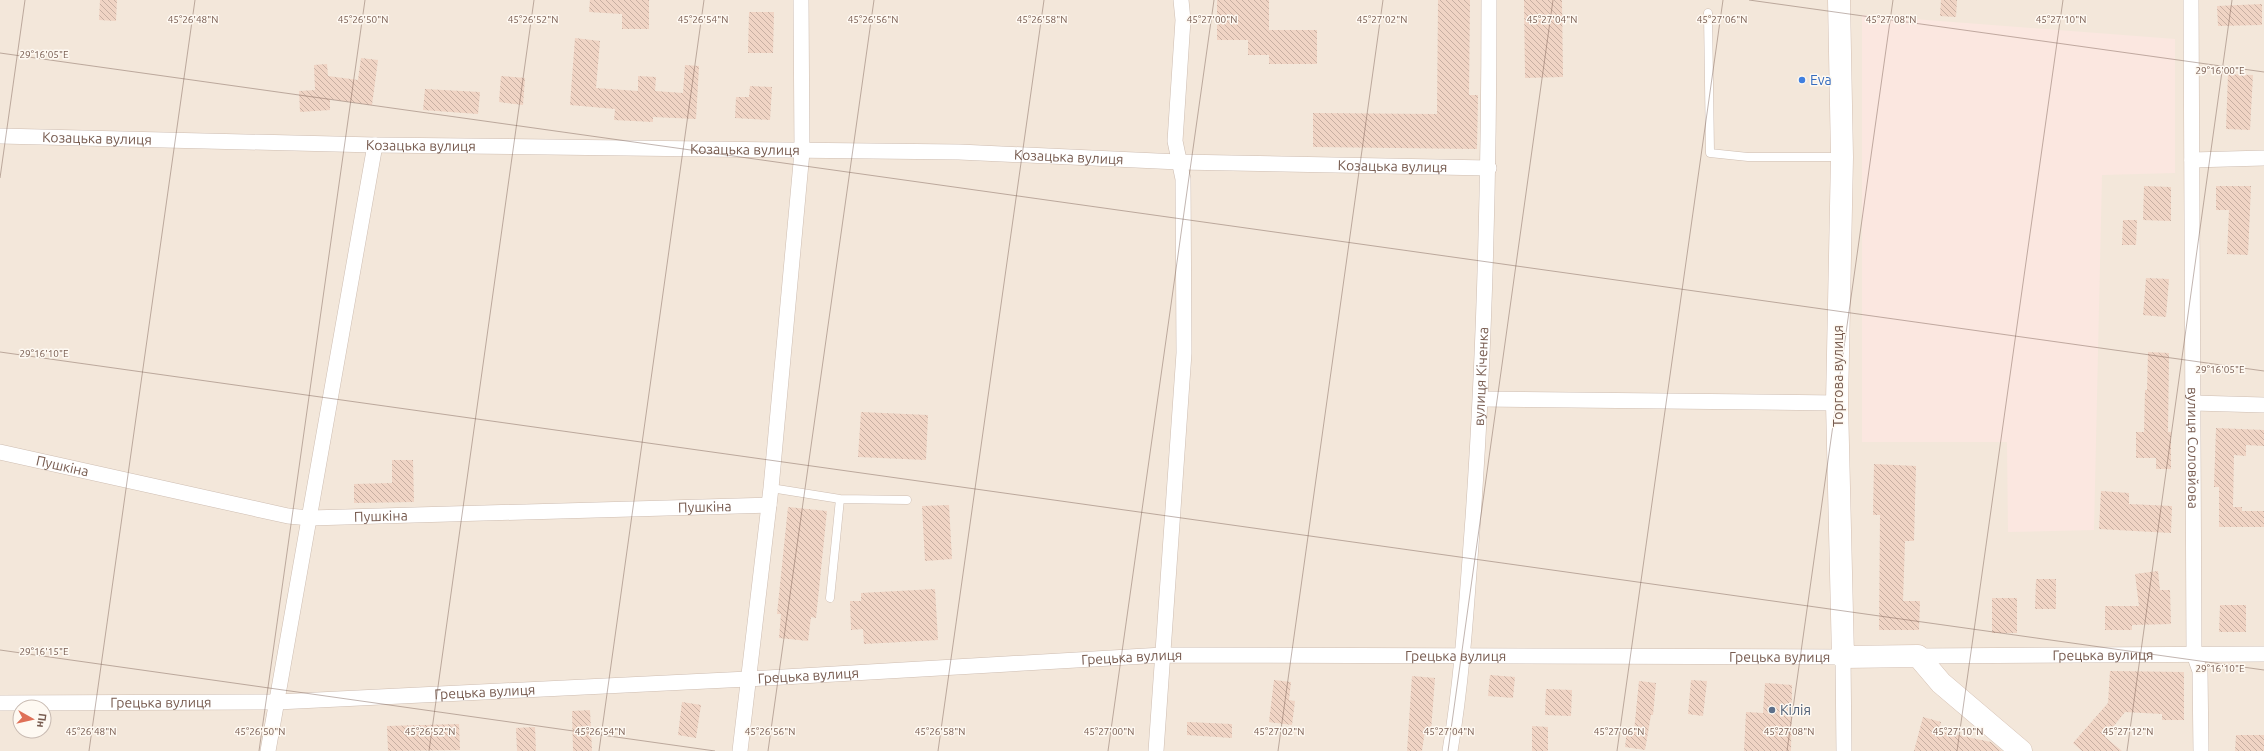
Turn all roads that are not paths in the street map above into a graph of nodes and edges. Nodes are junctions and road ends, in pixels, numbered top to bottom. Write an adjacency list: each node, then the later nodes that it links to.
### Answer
1 (802, 0): 9 (street)
2 (1181, 0): 13 (street)
3 (1489, 0): 14 (street, вулиця Кіченка)
4 (1839, 0): 10 (main road, Торгова вулиця)
5 (2191, 0): 12 (street, вулиця Соловйова)
6 (1708, 13): 10 (lane)
7 (0, 136): 8 (street, Козацька вулиця)
8 (375, 145): 9 (street, Козацька вулиця); 24 (street)
9 (802, 152): 13 (street, Козацька вулиця); 20 (street)
10 (1842, 157): 16 (main road, Торгова вулиця)
11 (2264, 158): 12 (street)
12 (2192, 160): 17 (street, вулиця Соловйова)
13 (1180, 162): 14 (street, Козацька вулиця); 28 (street)
14 (1489, 168): 15 (street, вулиця Кіченка)
15 (1482, 399): 16 (street); 29 (street, вулиця Кіченка)
16 (1837, 403): 31 (main road, Торгова вулиця)
17 (2194, 403): 18 (street); 26 (street, вулиця Соловйова)
18 (2264, 405)
19 (0, 452): 24 (street, Пушкіна)
20 (771, 488): 21 (lane); 23 (street)
21 (840, 499): 22 (lane); 25 (lane)
22 (906, 500)
23 (769, 505): 24 (street, Пушкіна); 32 (street)
24 (310, 518): 33 (street)
25 (830, 598)
26 (2194, 654): 27 (street, Грецька вулиця); 30 (street, Грецька вулиця); 41 (street, вулиця Соловйова)
27 (2264, 654)
28 (1163, 655): 29 (street, Грецька вулиця); 32 (street, Грецька вулиця); 37 (street)
29 (1463, 655): 31 (street, Грецька вулиця); 38 (street, вулиця Кіченка)
30 (1918, 656): 31 (main road, Грецька вулиця); 40 (main road)
31 (1843, 657): 39 (street, Торгова вулиця)
32 (748, 679): 33 (street, Грецька вулиця); 36 (street)
33 (277, 702): 34 (street, Грецька вулиця); 35 (street)
34 (0, 703)
35 (268, 751)
36 (740, 751)
37 (1156, 751)
38 (1450, 751)
39 (1844, 751)
40 (2021, 751)
41 (2200, 751)

